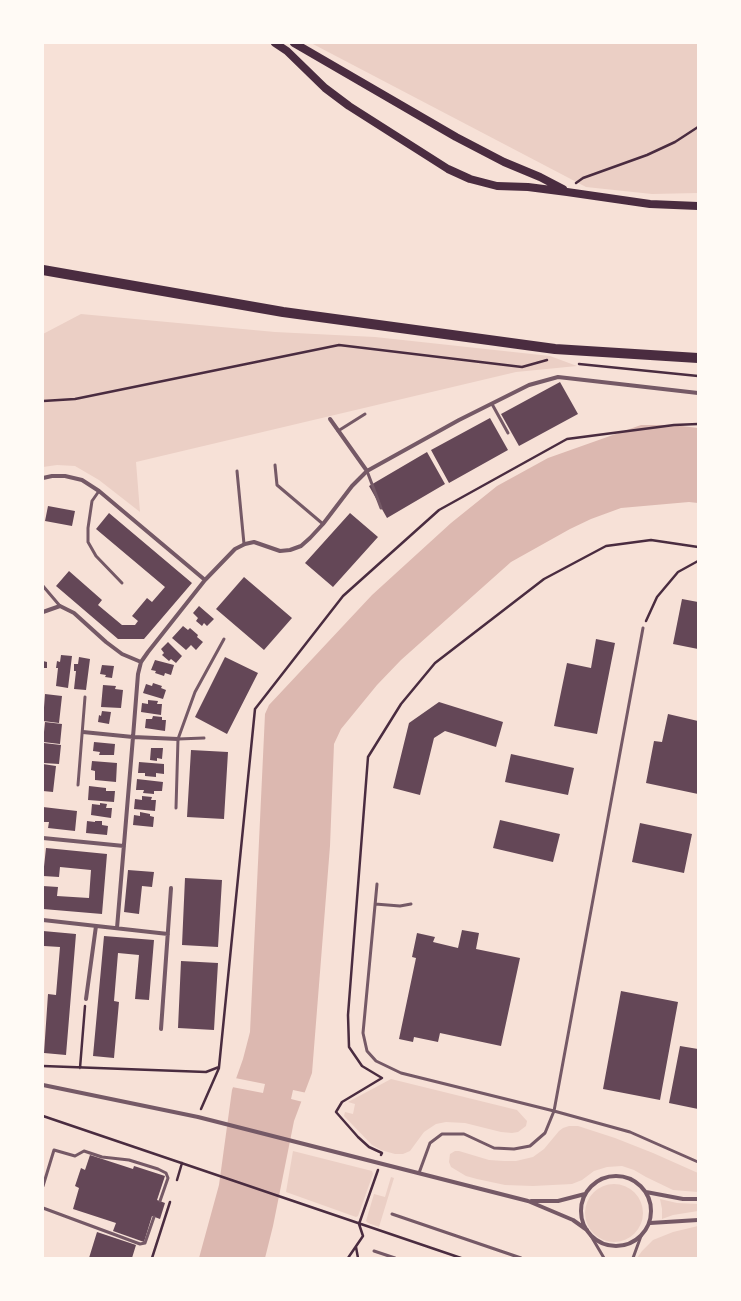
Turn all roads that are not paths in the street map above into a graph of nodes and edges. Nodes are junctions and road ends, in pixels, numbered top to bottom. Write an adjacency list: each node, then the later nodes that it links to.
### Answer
1 (276, 43): 3 (main road)
2 (294, 43): 3 (main road)
3 (567, 192): 4 (main road)
4 (698, 206)
5 (43, 270): 6 (main road)
6 (698, 358)
7 (698, 394): 8 (street)
8 (492, 404): 12 (lane); 15 (street)
9 (365, 414): 11 (lane)
10 (330, 419): 11 (street)
11 (338, 431): 15 (street)
12 (508, 434)
13 (275, 465): 19 (lane)
14 (237, 471): 20 (lane)
15 (367, 471): 18 (lane); 19 (street)
16 (43, 478): 17 (street)
17 (99, 491): 21 (street); 22 (lane)
18 (381, 508)
19 (323, 524): 20 (street)
20 (244, 544): 21 (street)
21 (206, 580): 28 (street)
22 (122, 583)
23 (43, 586): 24 (lane)
24 (60, 606): 25 (street); 28 (street)
25 (43, 612)
26 (643, 628): 49 (lane)
27 (224, 638): 33 (lane)
28 (141, 662): 31 (street)
29 (85, 697): 30 (lane)
30 (83, 732): 31 (street); 34 (lane)
31 (133, 737): 33 (street); 37 (street)
32 (204, 738): 33 (lane)
33 (178, 739): 35 (lane)
34 (78, 785)
35 (176, 808)
36 (43, 838): 37 (street)
37 (124, 846): 44 (street)
38 (377, 884): 40 (lane)
39 (171, 888): 45 (street)
40 (375, 904): 41 (lane); 49 (lane)
41 (411, 904)
42 (43, 920): 43 (street)
43 (96, 926): 44 (street); 46 (street)
44 (117, 928): 45 (street)
45 (168, 934): 47 (street)
46 (86, 999)
47 (161, 1029)
48 (43, 1085): 51 (street)
49 (554, 1111): 50 (lane); 51 (lane)
50 (698, 1162)
51 (419, 1173): 57 (street)
52 (43, 1186): 56 (lane)
53 (646, 1192): 54 (street); 55 (street); 62 (street)
54 (586, 1194): 57 (street); 63 (street)
55 (698, 1199)
56 (160, 1201)
57 (528, 1201): 63 (street)
58 (43, 1208): 60 (lane)
59 (392, 1214): 68 (lane)
60 (154, 1217)
61 (698, 1220): 62 (street)
62 (650, 1223): 65 (street)
63 (587, 1230): 64 (street)
64 (591, 1236): 65 (street); 69 (lane)
65 (640, 1236): 70 (lane)
66 (374, 1251): 67 (lane)
67 (395, 1258)
68 (521, 1258)
69 (604, 1258)
70 (633, 1258)

